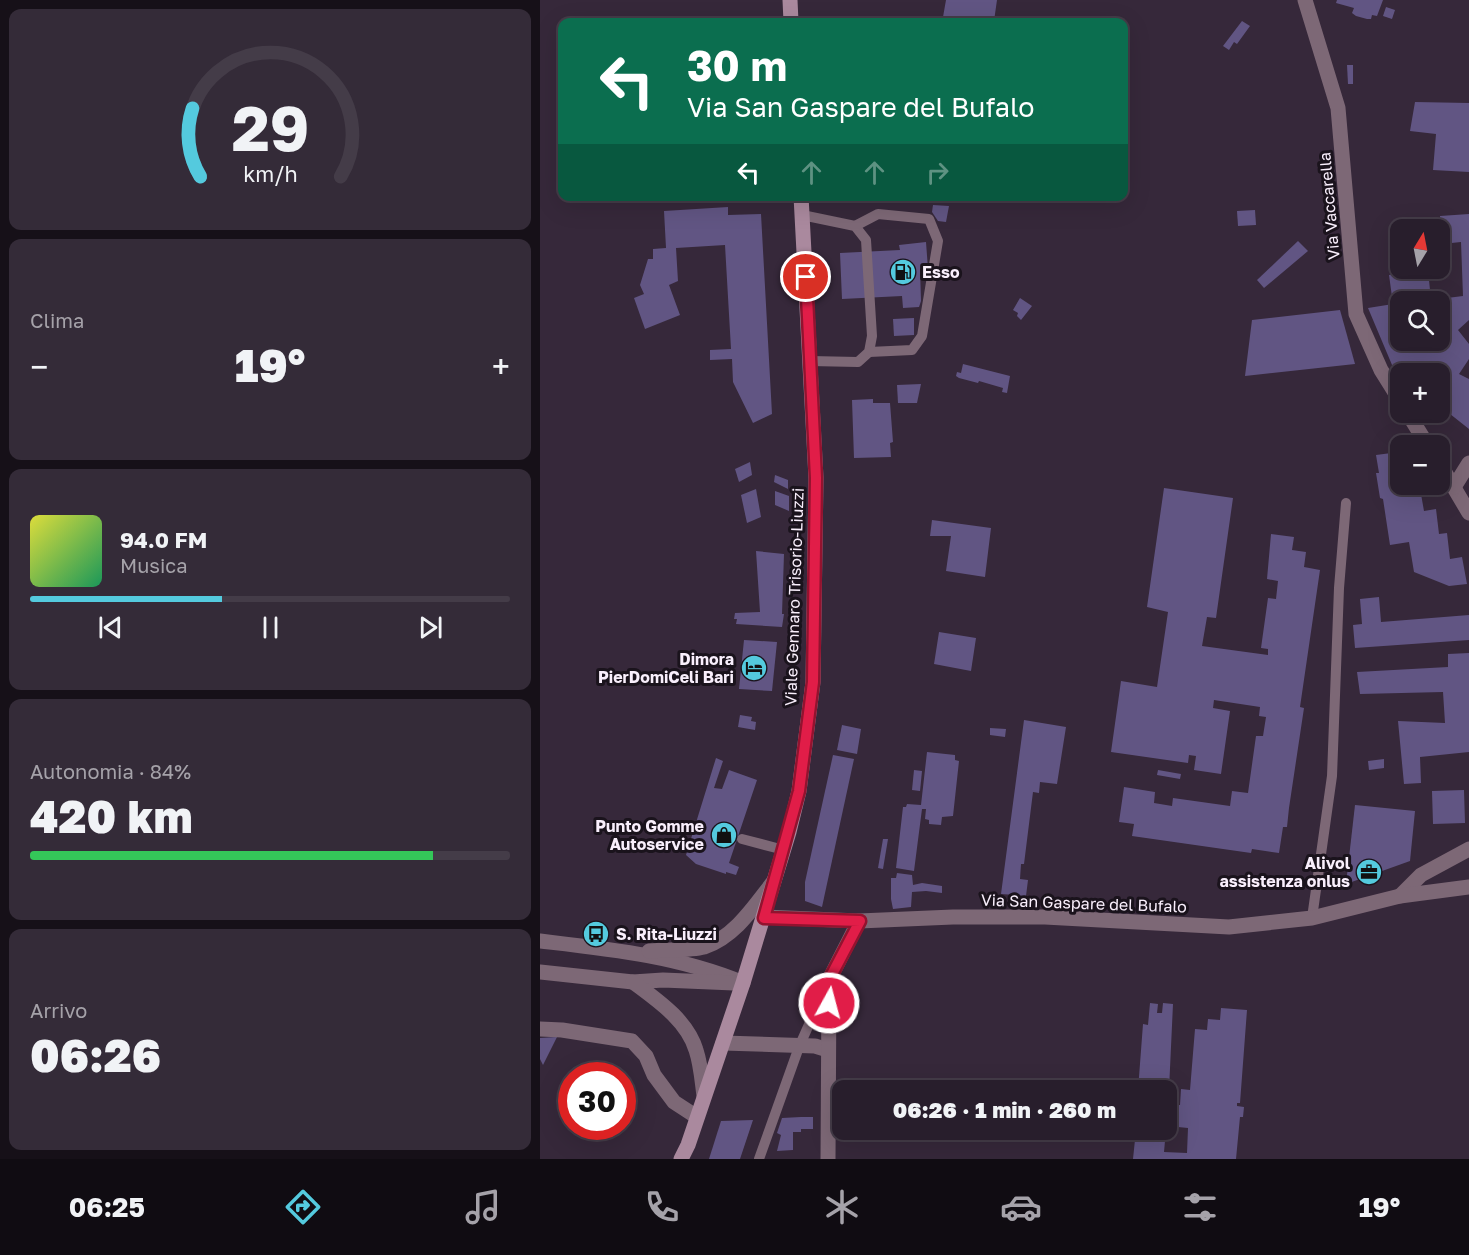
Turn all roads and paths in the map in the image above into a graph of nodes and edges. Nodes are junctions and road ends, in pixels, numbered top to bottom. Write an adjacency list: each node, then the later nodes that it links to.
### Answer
1 (790, 0): 3 (main road)
2 (1305, 0): 9 (street, Via Vaccarella)
3 (791, 18)
4 (801, 201): 5 (main road, Viale Gennaro Trisorio-Liuzzi)
5 (802, 215): 6 (lane); 8 (main road, Viale Gennaro Trisorio-Liuzzi)
6 (855, 226): 7 (lane); 7 (lane)
7 (869, 352): 8 (lane)
8 (810, 361): 17 (main road, Viale Gennaro Trisorio-Liuzzi)
9 (1390, 384)
10 (1469, 463): 12 (street)
11 (1450, 481): 12 (street)
12 (1454, 487): 14 (street)
13 (1346, 502): 22 (lane)
14 (1469, 513)
15 (742, 839): 17 (lane)
16 (1469, 849): 20 (street)
17 (784, 850): 18 (main road, Viale Gennaro Trisorio-Liuzzi)
18 (775, 879): 21 (main road, Viale Gennaro Trisorio-Liuzzi); 25 (street)
19 (1469, 886): 20 (street, Via San Gaspare del Bufalo)
20 (1400, 896): 22 (street, Via San Gaspare del Bufalo)
21 (764, 918): 23 (street, Via San Gaspare del Bufalo); 29 (main road, Viale Gennaro Trisorio-Liuzzi)
22 (1312, 918): 23 (street, Via San Gaspare del Bufalo)
23 (860, 921): 27 (street)
24 (540, 941): 25 (street)
25 (634, 952): 29 (street)
26 (540, 972): 28 (street)
27 (829, 980): 32 (lane); 33 (street)
28 (633, 982): 29 (street); 34 (street)
29 (743, 983): 31 (main road, Viale Gennaro Trisorio-Liuzzi)
30 (540, 1029): 35 (street)
31 (723, 1043): 32 (street); 34 (main road, Viale Gennaro Trisorio-Liuzzi)
32 (799, 1047): 33 (street); 37 (lane)
33 (828, 1050): 38 (street)
34 (704, 1096): 35 (main road, Viale Gennaro Trisorio-Liuzzi)
35 (697, 1117): 36 (main road, Viale Gennaro Trisorio-Liuzzi)
36 (681, 1159)
37 (759, 1159)
38 (828, 1159)

